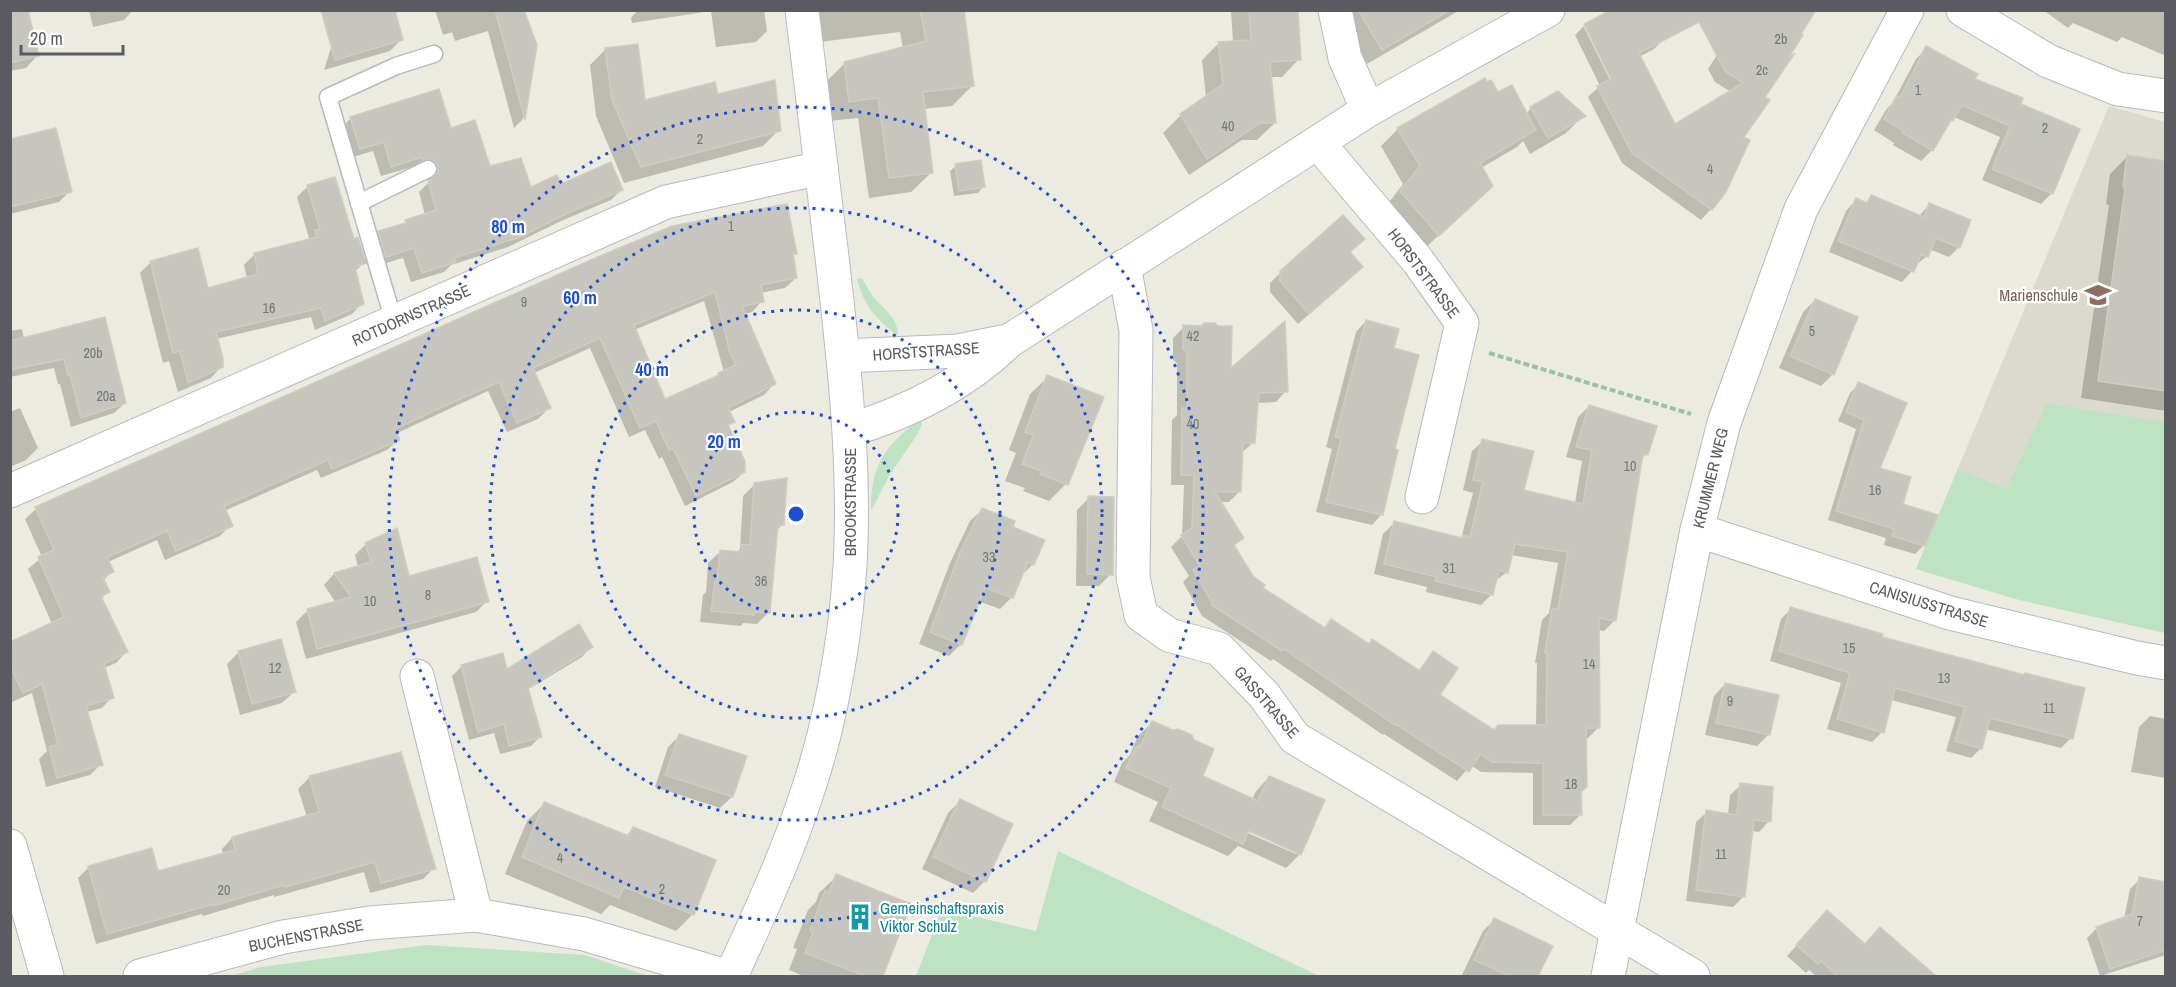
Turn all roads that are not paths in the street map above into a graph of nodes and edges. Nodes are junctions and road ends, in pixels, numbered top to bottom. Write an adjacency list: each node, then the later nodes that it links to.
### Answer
1 (802, 10): 10 (street, BROOKSTRASSE)
2 (1335, 10): 8 (street)
3 (1548, 10): 8 (street, HORSTSTRASSE)
4 (1907, 10): 20 (street, KRUMMER WEG)
5 (1963, 10): 7 (street)
6 (434, 54): 12 (lane)
7 (2166, 96)
8 (1368, 110): 9 (street, HORSTSTRASSE)
9 (1318, 143): 13 (street, HORSTSTRASSE); 19 (street, HORSTSTRASSE)
10 (821, 168): 14 (street, ROTDORNSTRASSE); 16 (street, BROOKSTRASSE)
11 (428, 170): 12 (lane)
12 (359, 203): 14 (lane)
13 (1124, 266): 15 (street, HORSTSTRASSE); 25 (street, GASSTRASSE)
14 (394, 322): 18 (street, ROTDORNSTRASSE)
15 (1009, 341): 16 (street, HORSTSTRASSE); 17 (street, HORSTSTRASSE)
16 (843, 356): 17 (street, BROOKSTRASSE)
17 (850, 430): 29 (street, BROOKSTRASSE)
18 (10, 491)
19 (1422, 496)
20 (1697, 530): 21 (street, CANISIUSSTRASSE); 25 (street, KRUMMER WEG)
21 (2166, 663)
22 (417, 676): 24 (street)
23 (10, 846): 26 (street)
24 (476, 915): 27 (street, BUCHENSTRASSE); 28 (street, BUCHENSTRASSE)
25 (1616, 931): 30 (street, KRUMMER WEG); 31 (street, GASSTRASSE)
26 (47, 976)
27 (140, 976)
28 (726, 976)
29 (731, 976)
30 (1608, 976)
31 (1693, 976)

